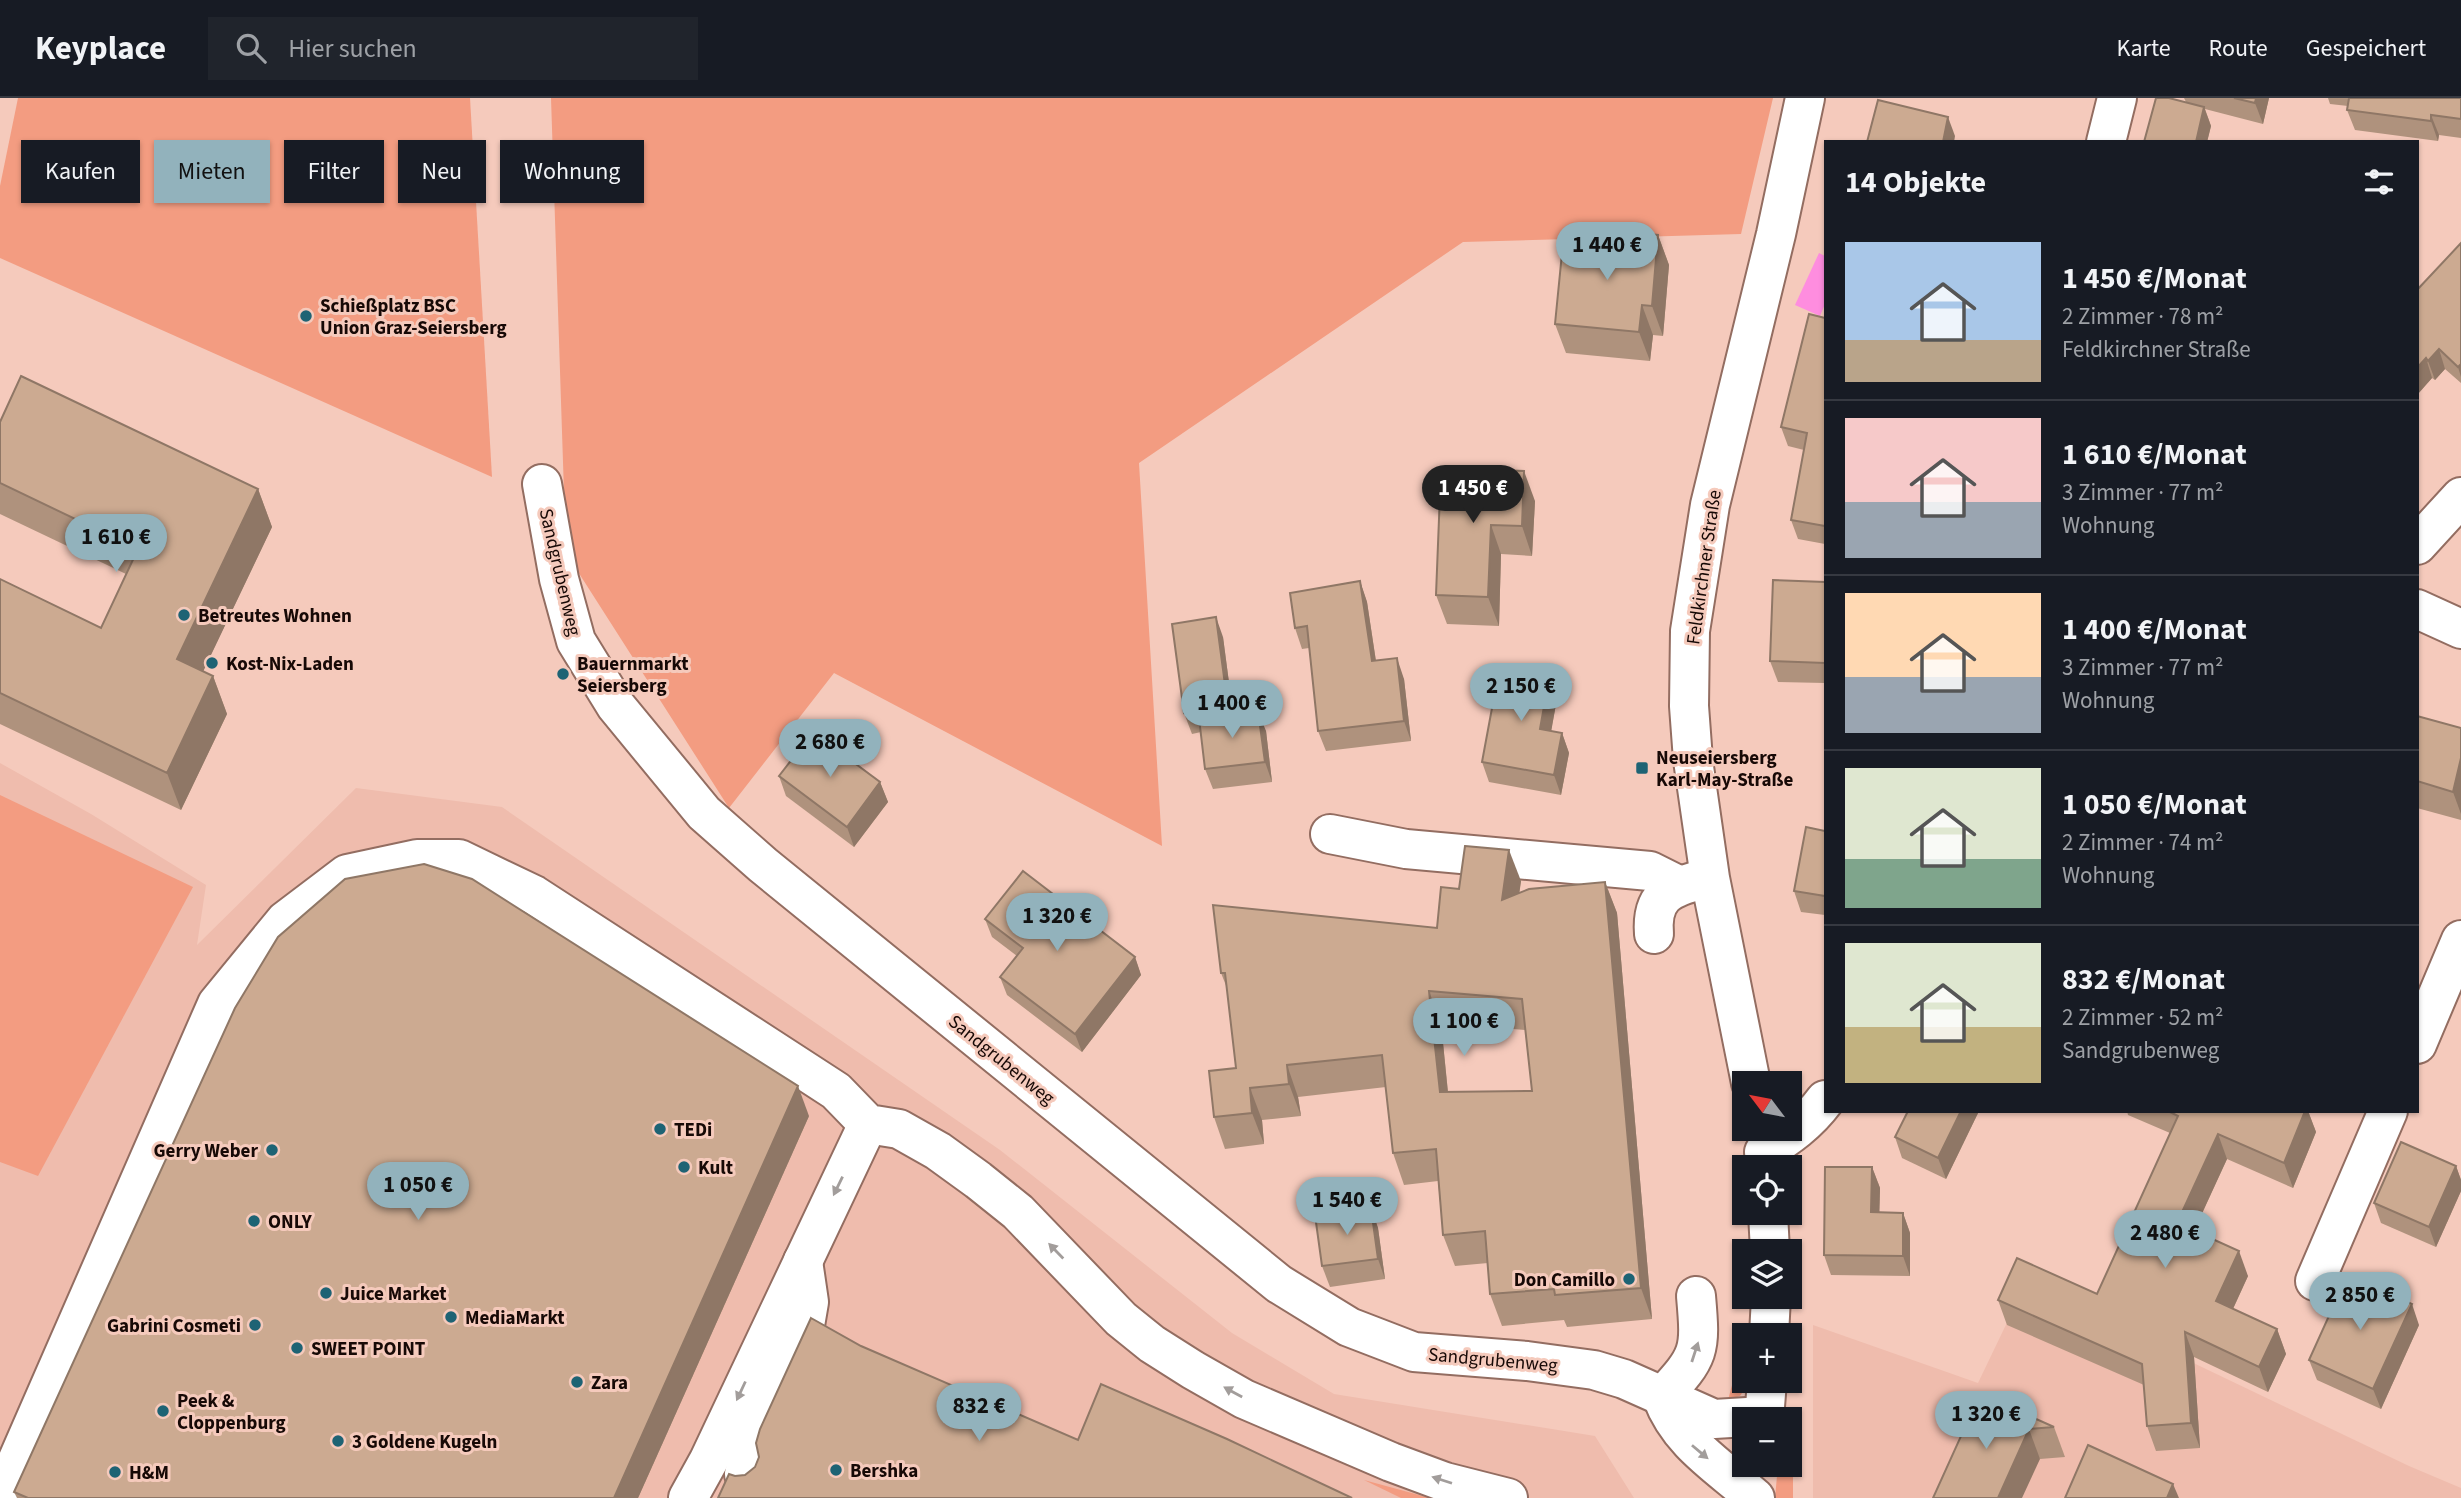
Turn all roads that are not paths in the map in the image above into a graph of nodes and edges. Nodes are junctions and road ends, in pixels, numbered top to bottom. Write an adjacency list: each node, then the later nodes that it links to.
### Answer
1 (1805, 98): 10 (street, Feldkirchner Straße)
2 (2117, 98): 3 (street)
3 (2106, 140)
4 (542, 484): 22 (street, Sandgrubenweg)
5 (2461, 497): 6 (street)
6 (2419, 543)
7 (2419, 610): 8 (street)
8 (2461, 629)
9 (1330, 834): 10 (street)
10 (1694, 882): 11 (street); 14 (street, Feldkirchner Straße)
11 (1654, 934)
12 (2461, 940): 13 (street)
13 (2419, 1039)
14 (1748, 1071)
15 (1824, 1101): 18 (street)
16 (2387, 1113): 20 (street)
17 (868, 1124): 19 (street, one-way to 19); 25 (street); 28 (street, one-way to 17)
18 (1762, 1149)
19 (803, 1259): 26 (street); 27 (street, one-way to 27)
20 (2315, 1281)
21 (1696, 1296): 22 (street, one-way to 21)
22 (1662, 1397): 23 (street, Sandgrubenweg); 29 (street, one-way to 29)
23 (1765, 1405)
24 (1763, 1477): 30 (street)
25 (21, 1479)
26 (748, 1484)
27 (688, 1498)
28 (1508, 1498)
29 (1755, 1498)
30 (1762, 1498)

